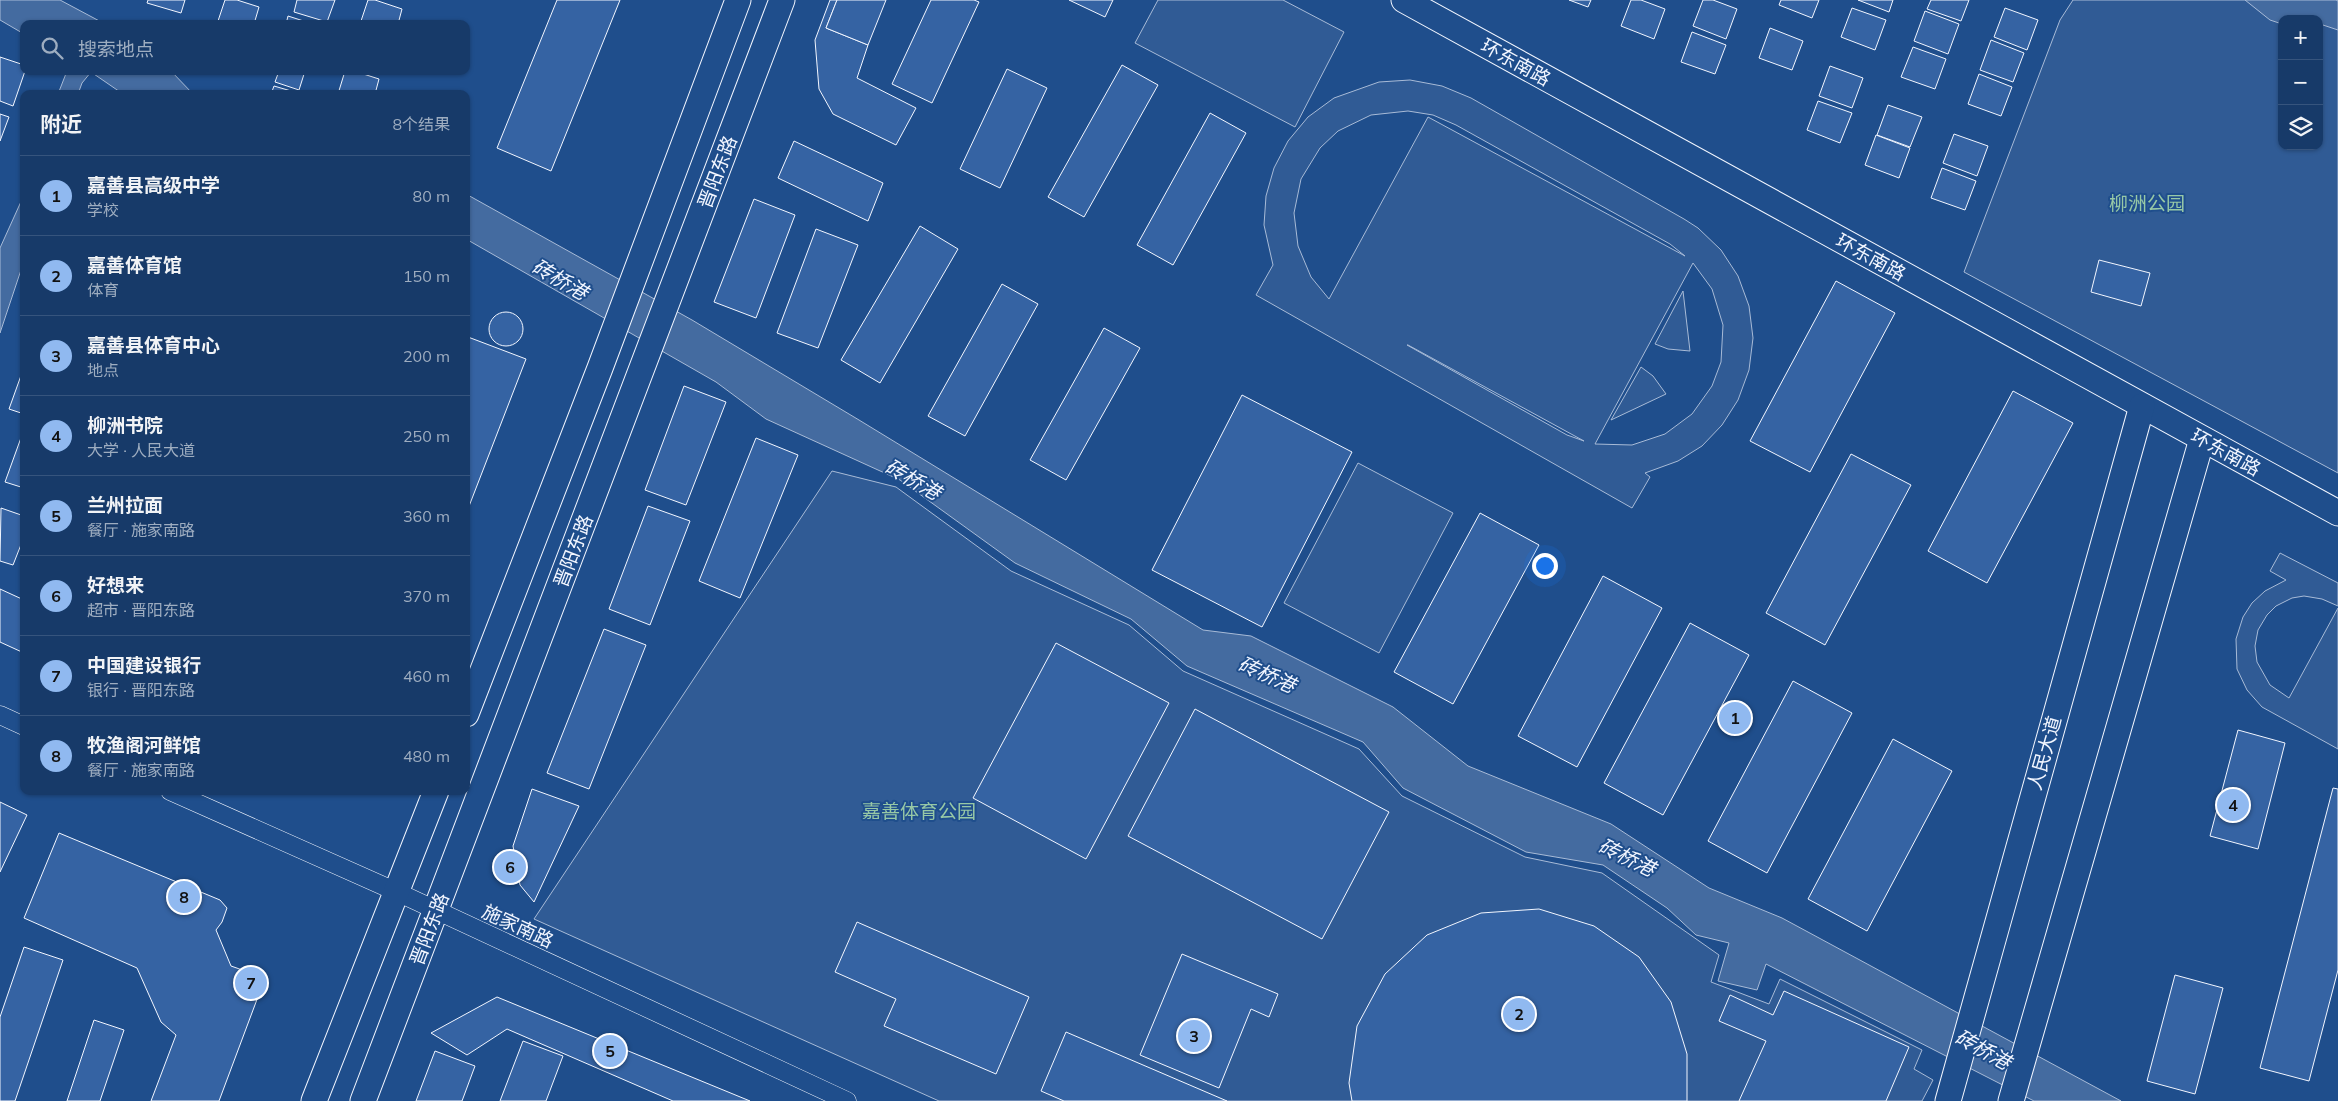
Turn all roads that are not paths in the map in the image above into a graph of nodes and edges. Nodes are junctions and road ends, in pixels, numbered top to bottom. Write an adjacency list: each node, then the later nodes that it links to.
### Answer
1 (738, 0): 7 (main road)
2 (782, 0): 13 (main road, 晋阳东路)
3 (1404, 0): 4 (main road, 环东南路)
4 (2142, 406): 5 (main road, 环东南路); 17 (main road, 人民大道)
5 (2202, 439): 6 (main road, 环东南路); 18 (main road)
6 (2338, 513)
7 (470, 704)
8 (0, 715): 9 (street)
9 (20, 724)
10 (179, 795): 12 (street, 施家南路)
11 (434, 795): 12 (main road)
12 (397, 892): 13 (street, 施家南路); 14 (main road)
13 (436, 912): 15 (main road, 晋阳东路); 16 (street, 施家南路)
14 (314, 1101)
15 (363, 1101)
16 (847, 1101)
17 (1948, 1101)
18 (2011, 1101)

